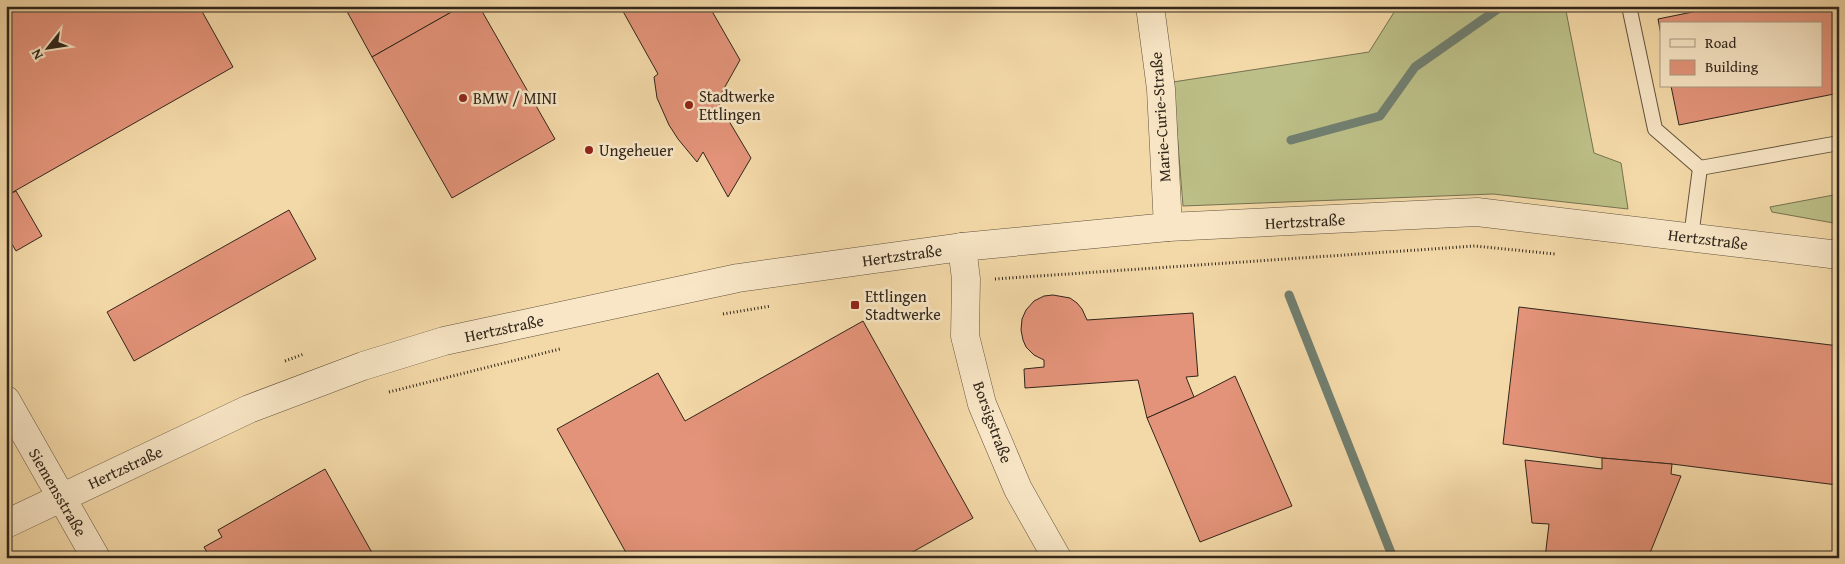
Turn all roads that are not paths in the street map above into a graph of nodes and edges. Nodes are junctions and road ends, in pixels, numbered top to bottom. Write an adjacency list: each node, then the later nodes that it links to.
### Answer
1 (1150, 6): 5 (street, Marie-Curie-Straße)
2 (1629, 6): 4 (lane)
3 (1839, 143): 4 (lane)
4 (1700, 168): 6 (lane)
5 (1168, 227): 6 (street, Hertzstraße); 7 (street, Hertzstraße)
6 (1691, 237): 8 (street, Hertzstraße)
7 (962, 247): 10 (street, Hertzstraße); 13 (street, Borsigstraße)
8 (1839, 255)
9 (6, 400): 10 (street, Siemensstraße)
10 (62, 496): 11 (street, Hertzstraße); 12 (street, Siemensstraße)
11 (6, 524)
12 (96, 558)
13 (1057, 558)

